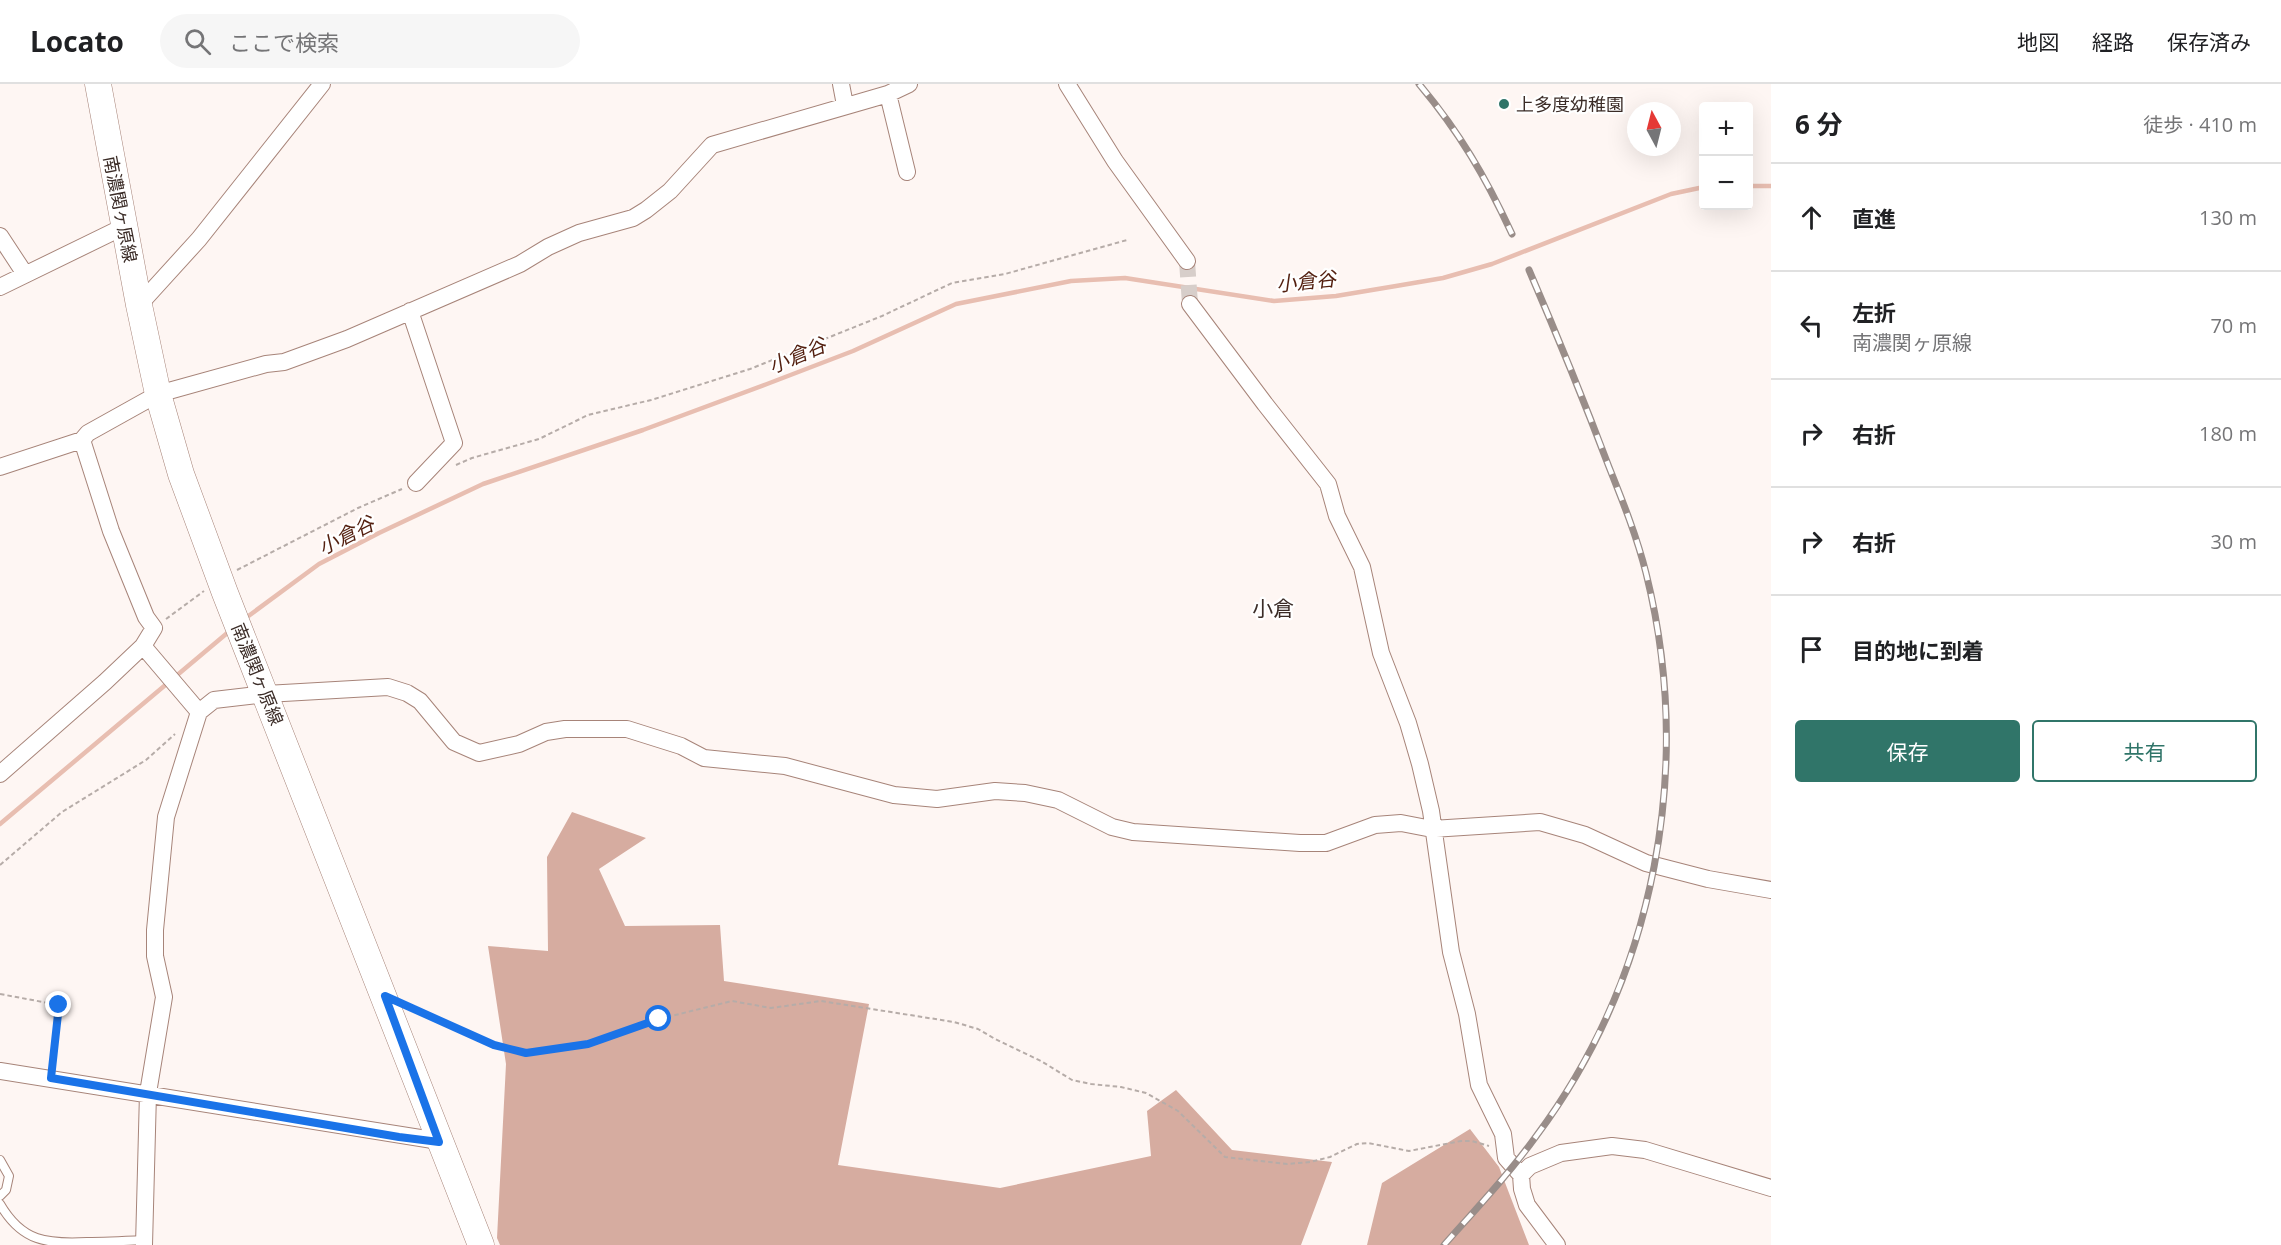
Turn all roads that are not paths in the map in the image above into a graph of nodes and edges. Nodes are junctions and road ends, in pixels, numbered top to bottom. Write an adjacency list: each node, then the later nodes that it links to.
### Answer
1 (98, 84): 9 (main road, 南濃関ヶ原線)
2 (322, 84): 15 (street)
3 (841, 84): 7 (street)
4 (909, 84): 6 (street)
5 (1067, 84): 11 (street)
6 (888, 94): 7 (street); 8 (street)
7 (846, 105): 16 (street)
8 (907, 172)
9 (123, 227): 12 (street); 15 (main road, 南濃関ヶ原線)
10 (0, 236): 12 (street)
11 (1187, 261)
12 (25, 274): 13 (street)
13 (0, 287)
14 (1190, 304): 25 (street)
15 (139, 305): 17 (main road, 南濃関ヶ原線)
16 (410, 310): 17 (street); 20 (street)
17 (158, 394): 18 (street); 22 (main road, 南濃関ヶ原線)
18 (82, 440): 19 (street); 21 (street)
19 (0, 467)
20 (416, 483)
21 (147, 650): 23 (street); 24 (street)
22 (266, 693): 23 (street); 25 (street); 29 (main road, 南濃関ヶ原線)
23 (196, 713): 28 (street)
24 (0, 774)
25 (1432, 829): 26 (street); 31 (street)
26 (1771, 890)
27 (0, 1071): 28 (street)
28 (148, 1093): 29 (street); 35 (street)
29 (439, 1142): 36 (main road, 南濃関ヶ原線)
30 (0, 1160): 33 (lane)
31 (1521, 1175): 32 (street); 37 (street)
32 (1771, 1188)
33 (0, 1196)
34 (0, 1204): 35 (lane)
35 (144, 1243)
36 (481, 1245)
37 (1557, 1245)

